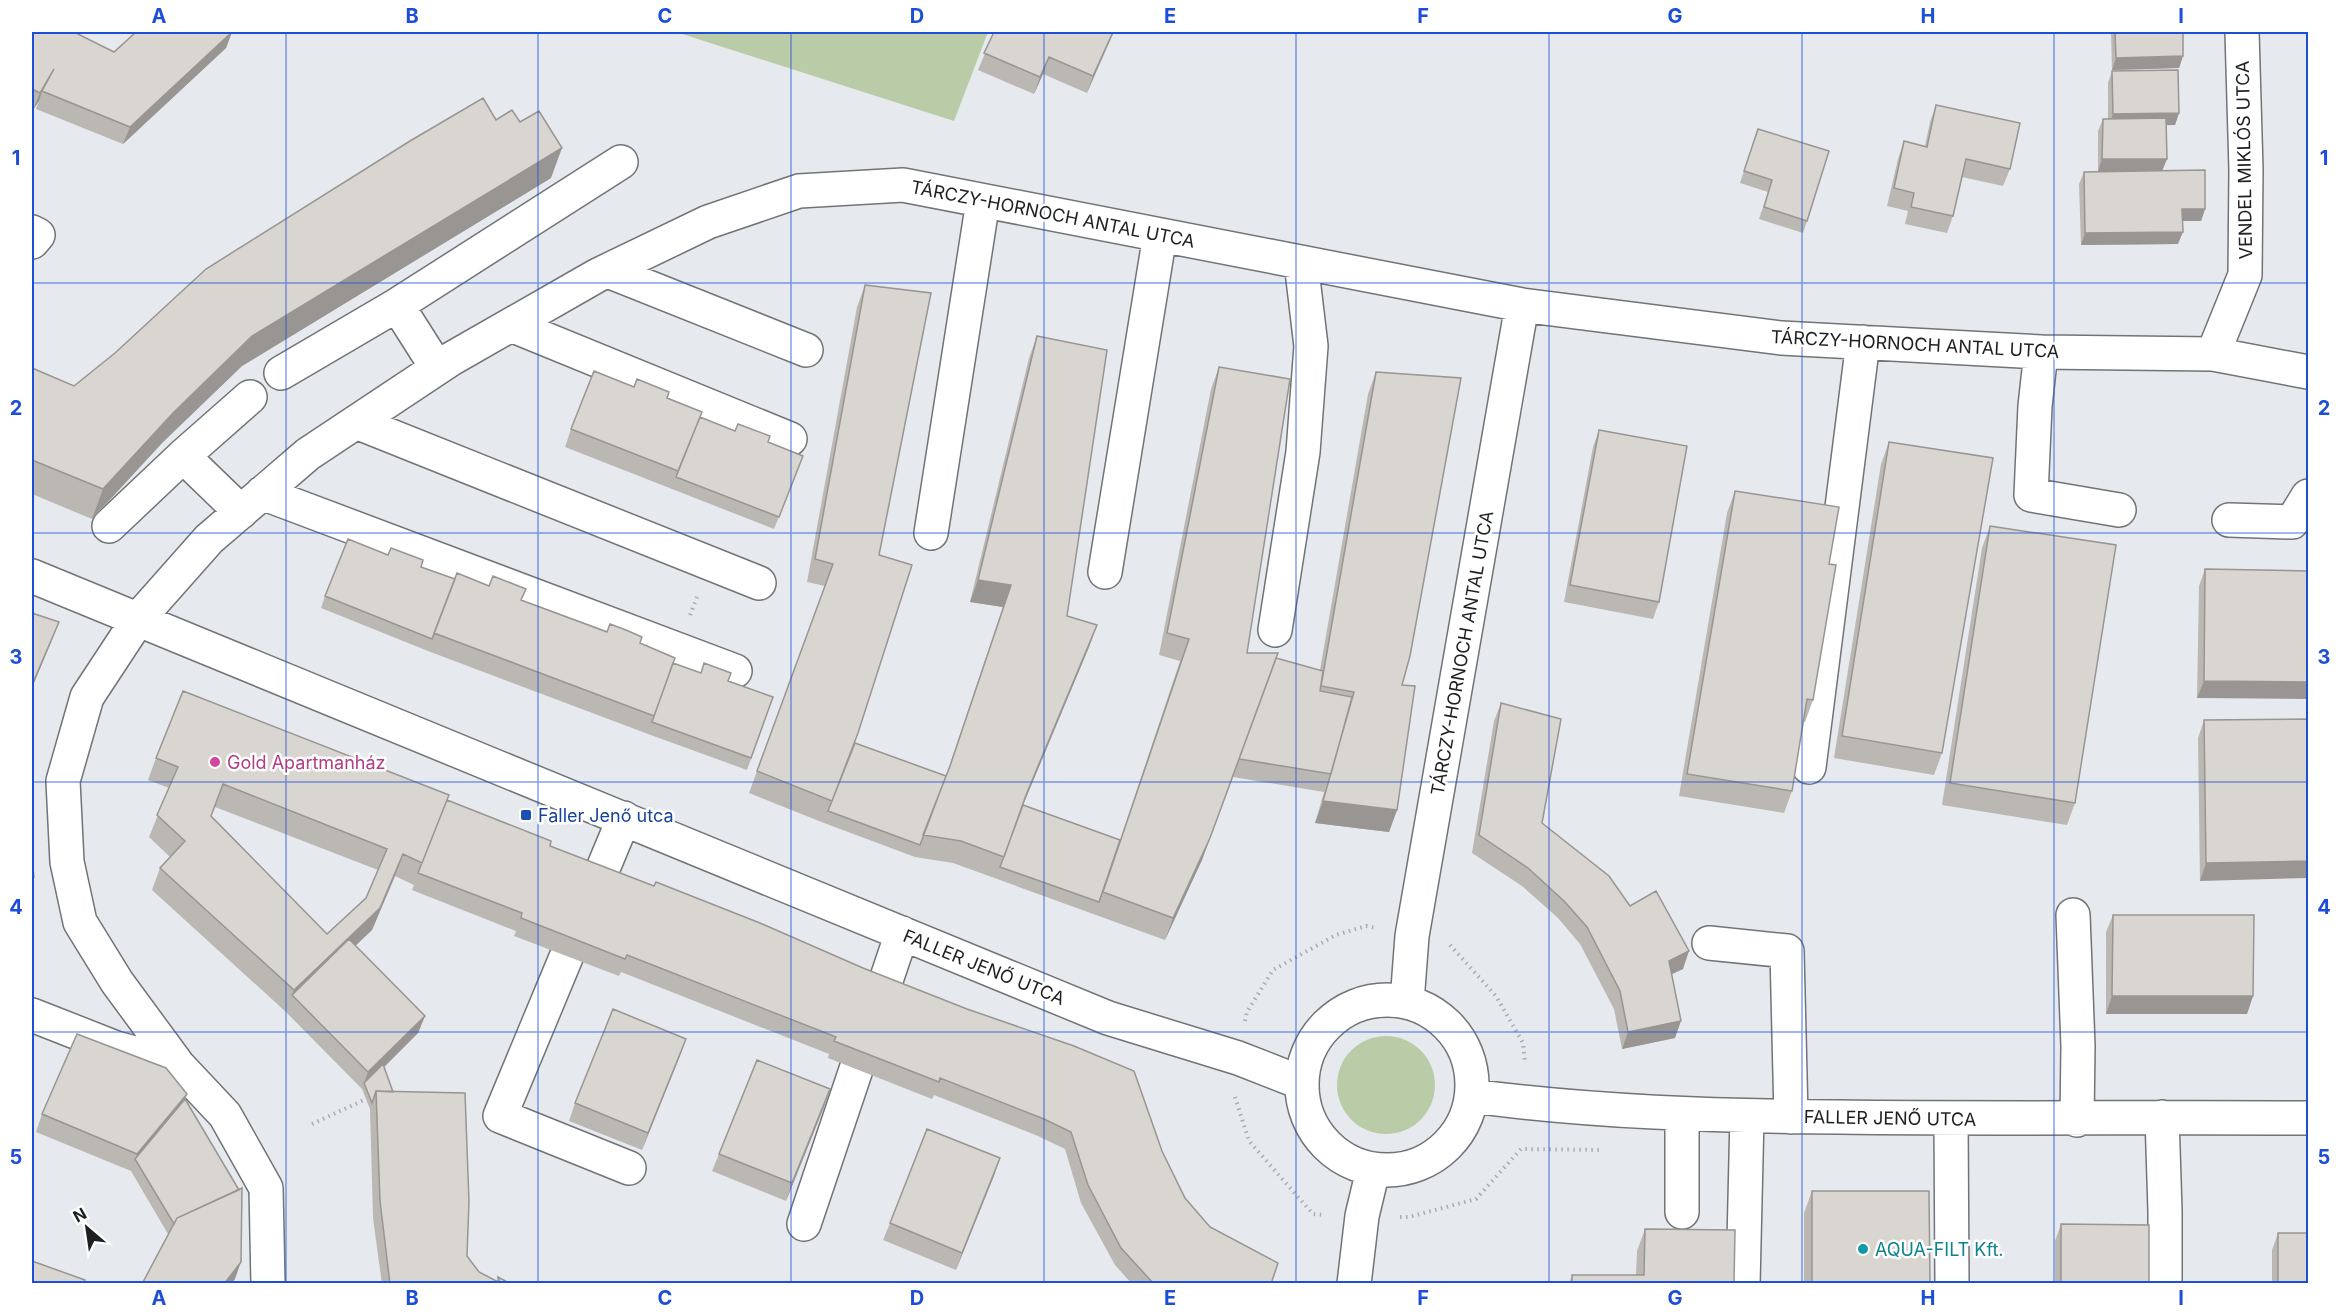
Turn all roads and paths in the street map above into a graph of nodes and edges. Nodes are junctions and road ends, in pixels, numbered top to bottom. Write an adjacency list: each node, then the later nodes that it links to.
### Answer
1 (2242, 32): 15 (street, VENDEL MIKLÓS UTCA)
2 (621, 162): 9 (street)
3 (983, 201): 5 (street, TÁRCZY-HORNOCH ANTAL UTCA); 8 (street, TÁRCZY-HORNOCH ANTAL UTCA); 28 (street)
4 (32, 232): 6 (street)
5 (1160, 235): 7 (street, TÁRCZY-HORNOCH ANTAL UTCA); 30 (street)
6 (32, 242)
7 (1301, 262): 10 (street, TÁRCZY-HORNOCH ANTAL UTCA); 34 (street)
8 (608, 271): 11 (street, TÁRCZY-HORNOCH ANTAL UTCA); 13 (street)
9 (397, 304): 16 (street); 18 (street)
10 (1522, 305): 12 (street, TÁRCZY-HORNOCH ANTAL UTCA); 44 (street, TÁRCZY-HORNOCH ANTAL UTCA)
11 (511, 325): 16 (street, TÁRCZY-HORNOCH ANTAL UTCA); 21 (street)
12 (1863, 342): 14 (street, TÁRCZY-HORNOCH ANTAL UTCA); 37 (street)
13 (806, 350)
14 (2042, 352): 15 (street, TÁRCZY-HORNOCH ANTAL UTCA); 25 (street)
15 (2213, 354): 17 (street, TÁRCZY-HORNOCH ANTAL UTCA)
16 (437, 368): 20 (street, TÁRCZY-HORNOCH ANTAL UTCA)
17 (2308, 372)
18 (281, 373)
19 (250, 397): 22 (street)
20 (356, 422): 24 (street, TÁRCZY-HORNOCH ANTAL UTCA); 29 (street)
21 (790, 439)
22 (183, 456): 24 (street); 27 (street)
23 (2308, 495): 26 (street)
24 (251, 503): 33 (street, TÁRCZY-HORNOCH ANTAL UTCA); 35 (street)
25 (2119, 510)
26 (2229, 520)
27 (109, 526)
28 (931, 533)
29 (710, 563): 32 (street); 35 (path)
30 (1105, 572)
31 (32, 576): 33 (street, FALLER JENŐ UTCA)
32 (759, 583)
33 (139, 618): 38 (street, FALLER JENŐ UTCA); 48 (street, TÁRCZY-HORNOCH ANTAL UTCA)
34 (1275, 630)
35 (677, 649): 36 (street)
36 (735, 671)
37 (1809, 767)
38 (624, 818): 41 (street, FALLER JENŐ UTCA); 61 (street)
39 (2073, 915): 59 (street)
40 (1383, 929): 46 (path)
41 (902, 933): 49 (street, FALLER JENŐ UTCA); 65 (street)
42 (1441, 942): 47 (path)
43 (1709, 943): 55 (street)
44 (1407, 1002): 49 (street); 51 (street)
45 (32, 1015): 48 (street)
46 (1244, 1026)
47 (1525, 1064)
48 (178, 1065): 66 (street, TÁRCZY-HORNOCH ANTAL UTCA)
49 (1302, 1083): 62 (street)
50 (1234, 1094): 64 (path)
51 (1472, 1096): 53 (street, FALLER JENŐ UTCA); 62 (street)
52 (366, 1099): 60 (path)
53 (1682, 1114): 54 (street, FALLER JENŐ UTCA); 63 (street)
54 (1747, 1116): 55 (street, FALLER JENŐ UTCA); 68 (street)
55 (1791, 1117): 58 (street, FALLER JENŐ UTCA)
56 (2162, 1117): 57 (street, FALLER JENŐ UTCA); 59 (street, FALLER JENŐ UTCA); 70 (street)
57 (2308, 1118)
58 (1951, 1119): 59 (street, FALLER JENŐ UTCA); 69 (street)
59 (2077, 1120)
60 (312, 1124)
61 (629, 1168)
62 (1373, 1170): 67 (street)
63 (1682, 1212)
64 (1324, 1215)
65 (804, 1224)
66 (268, 1284)
67 (1354, 1284)
68 (1743, 1284)
69 (1952, 1284)
70 (2165, 1284)

